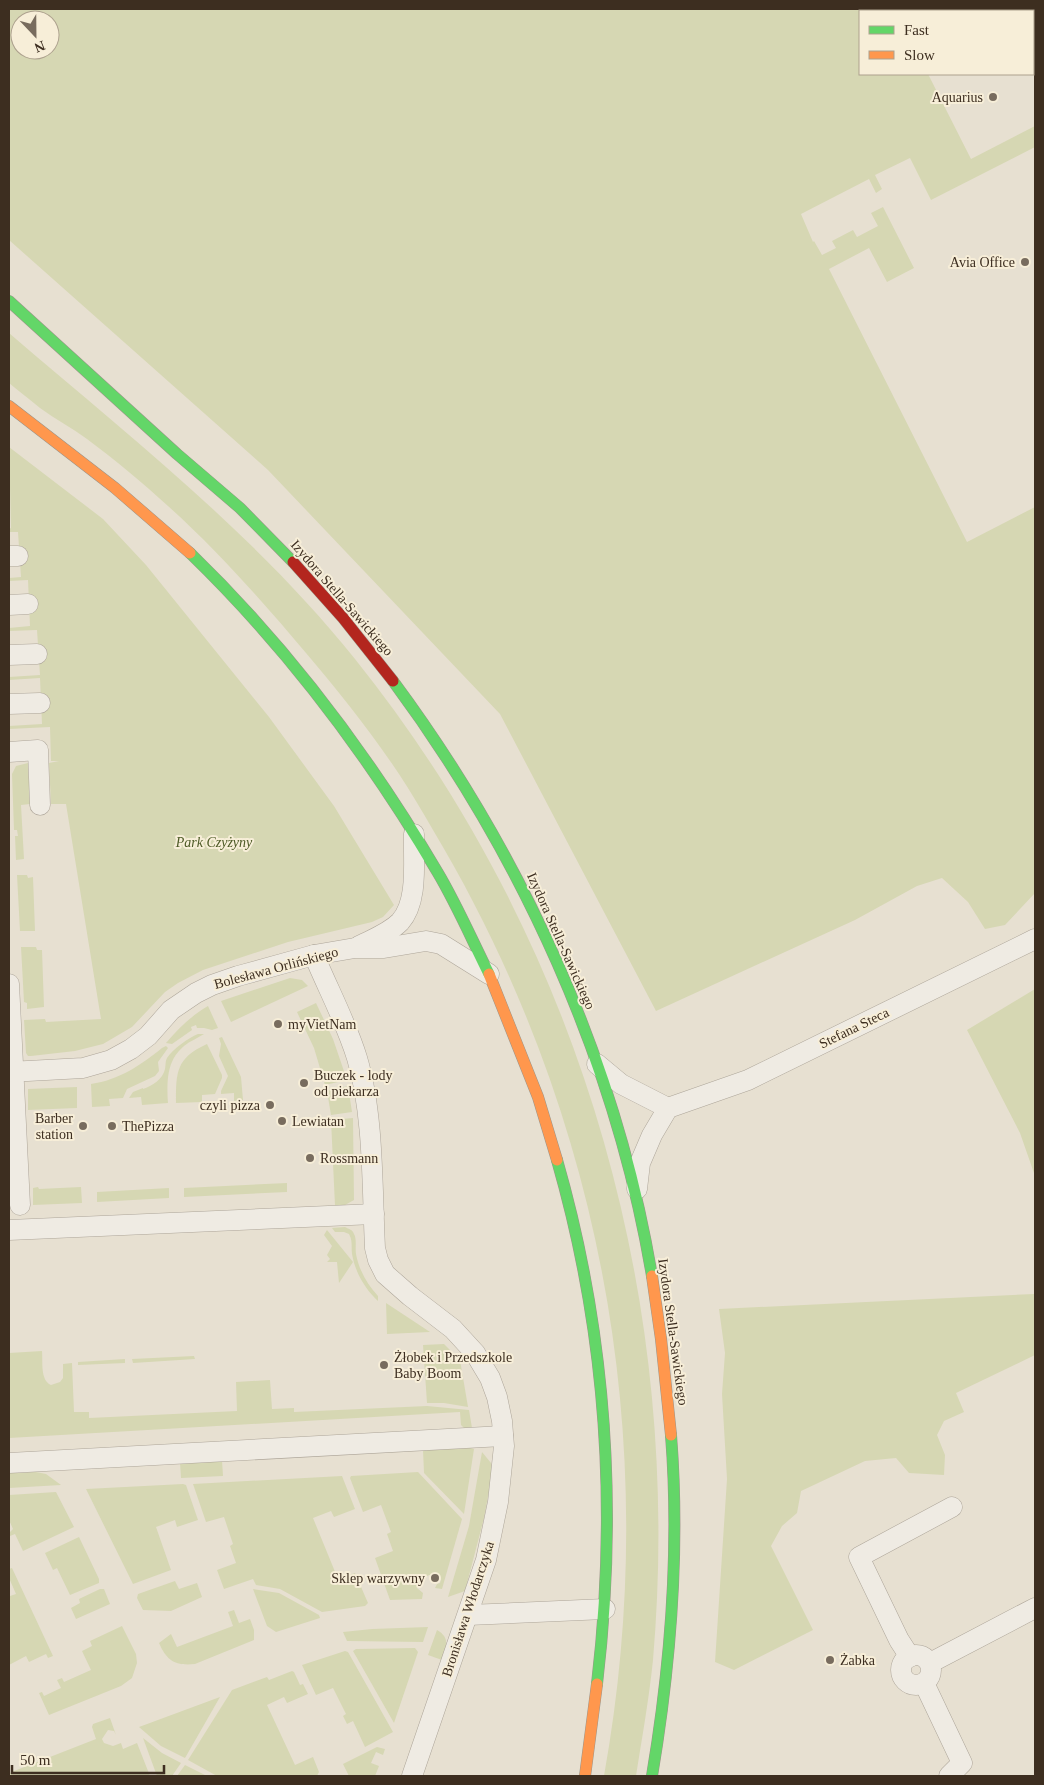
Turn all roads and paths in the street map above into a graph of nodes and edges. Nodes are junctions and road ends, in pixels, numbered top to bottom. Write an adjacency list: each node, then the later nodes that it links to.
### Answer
1 (9, 301): 15 (main road, Izydora Stella-Sawickiego)
2 (9, 406): 9 (main road)
3 (37, 654): 4 (street)
4 (9, 655)
5 (40, 703): 6 (street)
6 (9, 704)
7 (9, 752): 8 (street)
8 (40, 804)
9 (414, 830): 11 (street, Bolesława Orlińskiego); 13 (main road)
10 (1035, 939): 17 (street, Stefana Steca)
11 (355, 948): 12 (street, Bolesława Orlińskiego); 13 (street, Bolesława Orlińskiego)
12 (314, 955): 16 (street, Bolesława Orlińskiego); 20 (street, Bronisława Włodarczyka)
13 (491, 976): 26 (main road)
14 (9, 984): 16 (street)
15 (597, 1064): 17 (street); 18 (main road, Izydora Stella-Sawickiego)
16 (11, 1072): 19 (street)
17 (668, 1108): 18 (street)
18 (636, 1196): 34 (main road, Izydora Stella-Sawickiego)
19 (20, 1206)
20 (374, 1214): 21 (street); 22 (street, Bronisława Włodarczyka)
21 (9, 1230)
22 (503, 1436): 23 (street); 27 (street, Bronisława Włodarczyka)
23 (9, 1463)
24 (952, 1507): 28 (street)
25 (1035, 1608): 29 (street)
26 (605, 1609): 27 (street); 33 (main road)
27 (468, 1615): 32 (street, Bronisława Włodarczyka)
28 (910, 1657): 29 (street); 30 (street)
29 (930, 1663): 30 (street)
30 (924, 1683): 31 (street)
31 (955, 1770)
32 (412, 1776)
33 (584, 1776)
34 (652, 1776)

